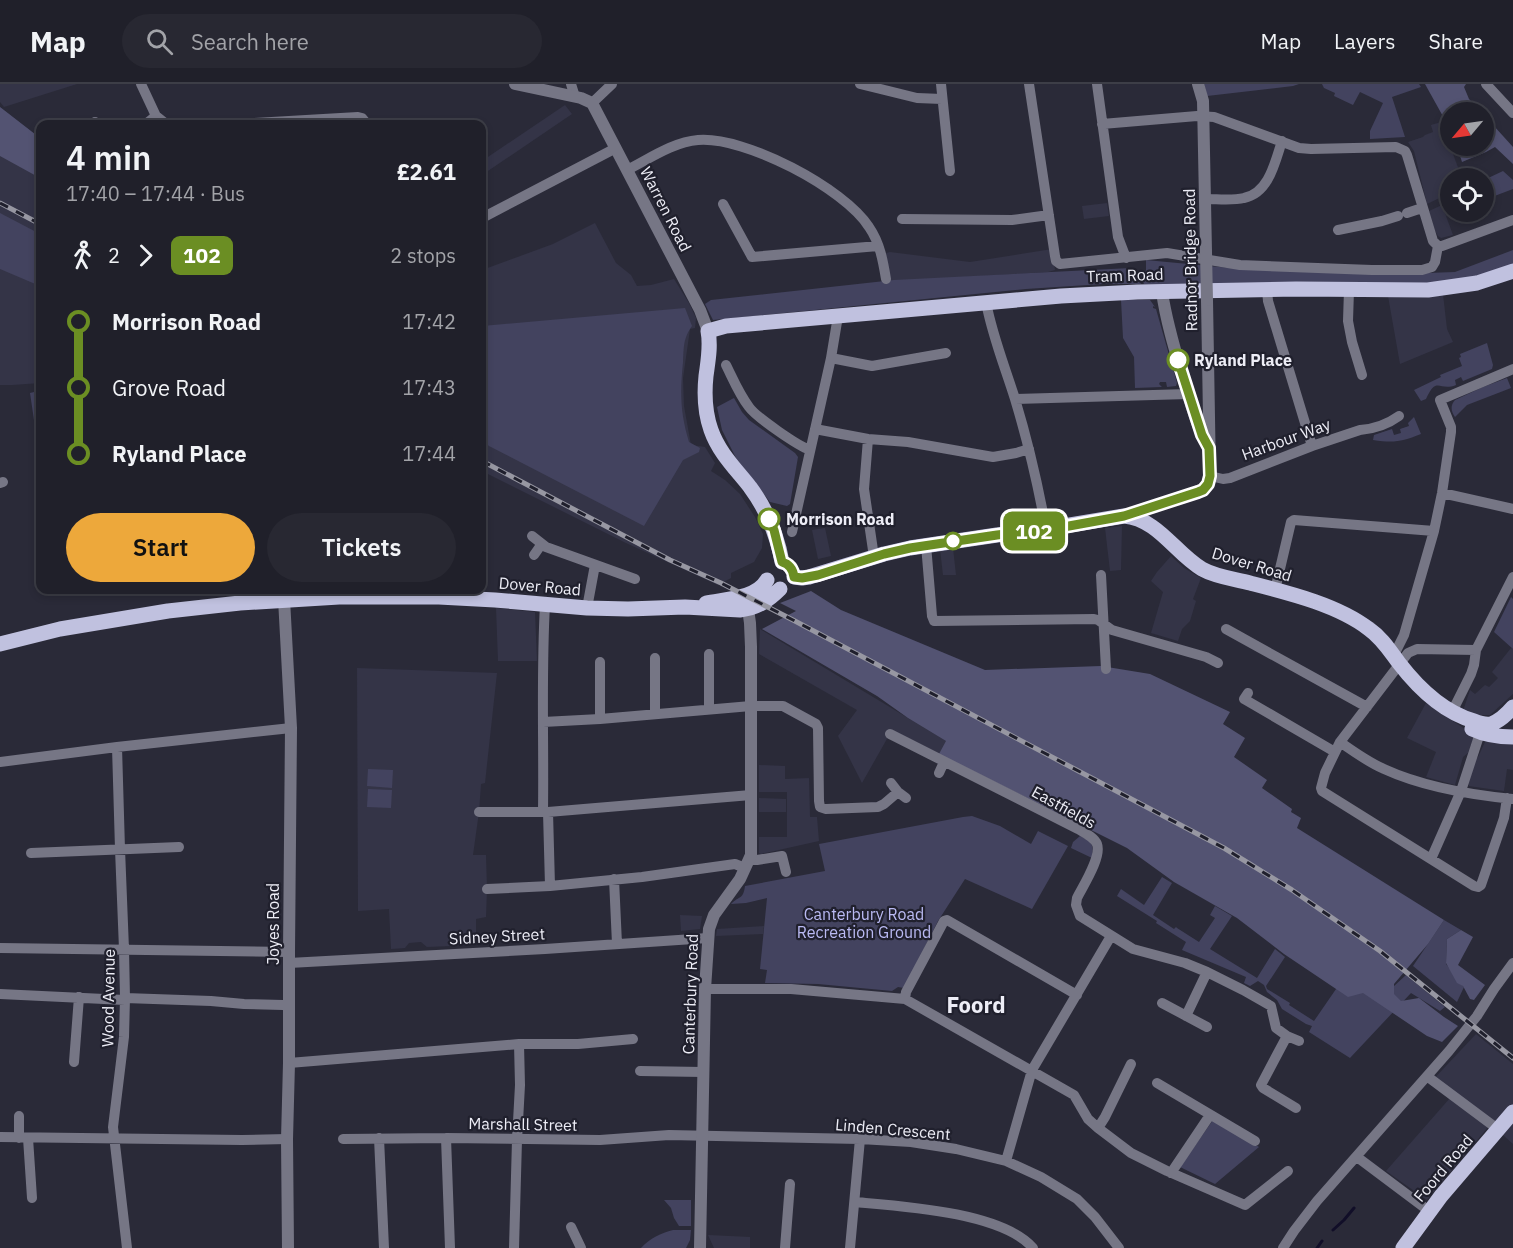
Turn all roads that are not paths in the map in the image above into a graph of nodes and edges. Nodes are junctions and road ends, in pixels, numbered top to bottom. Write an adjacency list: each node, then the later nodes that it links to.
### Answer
1 (141, 84): 15 (street)
2 (515, 84): 11 (street)
3 (571, 84): 11 (street)
4 (612, 84): 13 (street)
5 (860, 84): 12 (street)
6 (941, 84): 12 (street)
7 (1029, 84): 31 (street)
8 (1097, 84): 23 (street)
9 (1198, 84): 16 (street, Radnor Bridge Road)
10 (1486, 84): 14 (street)
11 (575, 97): 13 (street)
12 (942, 99): 27 (street)
13 (591, 103): 25 (street, Warren Road)
14 (1513, 113)
15 (156, 116): 17 (street); 18 (street)
16 (1203, 116): 23 (street); 24 (street); 28 (street, Radnor Bridge Road)
17 (151, 120)
18 (161, 120)
19 (302, 120): 20 (street)
20 (332, 120)
21 (349, 120): 22 (street)
22 (364, 120)
23 (1102, 124): 38 (street)
24 (1282, 141): 28 (street); 30 (street)
25 (616, 148): 26 (street, Warren Road); 32 (street)
26 (627, 170): 36 (street); 47 (street, Warren Road)
27 (950, 171)
28 (1205, 199): 56 (street, Radnor Bridge Road, bridge)
29 (723, 204): 36 (street)
30 (1422, 208): 35 (street); 37 (street)
31 (1049, 214): 33 (street); 38 (street)
32 (486, 216)
33 (902, 219)
34 (1513, 220): 37 (street)
35 (1338, 230)
36 (878, 246): 40 (street)
37 (1438, 246): 38 (street)
38 (1126, 258)
39 (1513, 271): 42 (main road, Tram Road)
40 (886, 279)
41 (1267, 290): 42 (main road, Tram Road); 43 (main road, Tram Road); 61 (street)
42 (1348, 290): 53 (street)
43 (1162, 292): 44 (main road, Tram Road); 54 (street)
44 (986, 302): 45 (main road, Tram Road); 55 (street)
45 (838, 316): 46 (main road, Tram Road); 50 (street)
46 (737, 326): 47 (main road, Tram Road); 48 (main road)
47 (708, 331): 48 (main road)
48 (709, 348): 81 (main road)
49 (946, 353): 50 (street)
50 (831, 358): 59 (street)
51 (726, 365): 63 (street)
52 (1513, 369): 66 (street)
53 (1362, 375)
54 (1188, 394): 55 (street); 57 (street)
55 (1015, 399): 64 (street)
56 (1209, 405): 57 (street); 62 (street, Radnor Bridge Road)
57 (1192, 406): 62 (street)
58 (1399, 417): 61 (street, Harbour Way)
59 (815, 429): 60 (street); 63 (street)
60 (868, 439): 64 (street); 80 (street)
61 (1312, 446): 65 (street, Harbour Way)
62 (1209, 448): 65 (street, Radnor Bridge Road)
63 (810, 450): 70 (street)
64 (1029, 450): 72 (street)
65 (1210, 476): 67 (street)
66 (1443, 493): 68 (street); 73 (street)
67 (1161, 504): 71 (street); 75 (street)
68 (1513, 509)
69 (784, 513): 70 (street)
70 (796, 515): 74 (street)
71 (1124, 516): 72 (main road); 75 (main road, Dover Road)
72 (1046, 529): 78 (main road)
73 (1434, 531): 90 (street); 105 (street)
74 (792, 532)
75 (1163, 535): 90 (main road, Dover Road)
76 (532, 536): 77 (street)
77 (541, 545): 79 (street); 82 (street)
78 (926, 545): 80 (main road); 99 (street)
79 (534, 555)
80 (874, 557): 85 (main road)
81 (782, 562): 85 (main road); 88 (main road)
82 (595, 565): 83 (street); 97 (street)
83 (622, 575): 87 (street); 89 (street)
84 (1101, 575): 99 (street)
85 (794, 577): 88 (main road)
86 (1513, 577): 102 (street)
87 (635, 579)
88 (773, 585): 96 (main road, Dover Road); 98 (main road, Dover Road)
89 (618, 587)
90 (1275, 590): 105 (main road, Dover Road)
91 (414, 594): 94 (main road, Dover Road)
92 (447, 594): 95 (main road, Dover Road)
93 (240, 596): 94 (main road, Dover Road); 101 (main road, Dover Road)
94 (284, 599): 118 (street, Joyes Road)
95 (545, 605): 97 (main road, Dover Road); 117 (street)
96 (685, 607): 97 (main road, Dover Road); 98 (main road, Dover Road)
97 (587, 608)
98 (748, 609): 110 (street)
99 (1103, 623): 107 (street); 108 (street)
100 (1226, 629): 111 (street)
101 (0, 644)
102 (1476, 650): 105 (street); 115 (street)
103 (709, 654): 113 (street)
104 (655, 658): 114 (street)
105 (1397, 659): 111 (street); 115 (main road, Dover Road)
106 (600, 662): 116 (street)
107 (1218, 663)
108 (1106, 669)
109 (1248, 693): 123 (street)
110 (751, 706): 113 (street); 127 (street); 129 (street)
111 (1367, 707): 123 (street)
112 (1513, 707): 115 (main road)
113 (709, 709): 114 (street)
114 (655, 714): 116 (street)
115 (1457, 715): 119 (main road, Dover Road)
116 (600, 719): 117 (street)
117 (543, 722): 132 (street)
118 (291, 728): 122 (street); 147 (street, Joyes Road)
119 (1480, 733): 121 (main road); 128 (street)
120 (890, 734): 125 (street, Eastfields)
121 (1513, 737)
122 (117, 747): 124 (street); 134 (street, Wood Avenue)
123 (1337, 747): 128 (street); 136 (street)
124 (0, 762)
125 (944, 762): 126 (street); 142 (street, Eastfields)
126 (939, 773)
127 (898, 791)
128 (1461, 791): 130 (street); 136 (street)
129 (751, 795): 132 (street); 137 (street)
130 (1510, 799): 136 (street)
131 (479, 812): 132 (street)
132 (545, 812): 140 (street)
133 (179, 847): 134 (street)
134 (120, 849): 135 (street); 146 (street, Wood Avenue)
135 (31, 853)
136 (1431, 860)
137 (748, 864): 138 (street); 139 (street); 143 (street, Canterbury Road)
138 (786, 872)
139 (614, 879): 140 (street); 144 (street)
140 (550, 886): 141 (street)
141 (487, 889)
142 (1111, 936): 149 (street, Eastfields); 152 (street)
143 (708, 938): 144 (street, Sidney Street); 150 (street, Canterbury Road)
144 (617, 944): 147 (street, Sidney Street)
145 (0, 948): 146 (street, Sidney Street)
146 (124, 950): 147 (street, Sidney Street); 154 (street, Wood Avenue)
147 (289, 958): 157 (street, Joyes Road)
148 (1513, 963): 170 (street)
149 (1207, 972): 158 (street); 160 (street, Eastfields)
150 (705, 989): 155 (street); 169 (street, Canterbury Road)
151 (0, 994): 153 (street)
152 (1077, 995): 155 (street); 167 (street)
153 (79, 997): 154 (street); 164 (street)
154 (125, 999): 157 (street); 185 (street, Wood Avenue)
155 (905, 999): 167 (street)
156 (1162, 1003): 158 (street)
157 (290, 1006): 165 (street, Joyes Road)
158 (1186, 1016): 159 (street)
159 (1207, 1027)
160 (1287, 1036): 162 (street); 172 (street)
161 (633, 1039): 163 (street)
162 (1299, 1041)
163 (519, 1044): 165 (street); 187 (street)
164 (74, 1062)
165 (289, 1063): 181 (street, Joyes Road)
166 (1131, 1064): 176 (street)
167 (1032, 1070): 176 (street); 190 (street)
168 (640, 1071): 169 (street)
169 (703, 1072): 178 (street, Canterbury Road)
170 (1428, 1077): 177 (street); 189 (street)
171 (1157, 1083): 174 (street)
172 (1296, 1108)
173 (1513, 1112): 177 (main road, Foord Road)
174 (1210, 1115): 188 (street); 192 (street)
175 (19, 1116): 180 (street)
176 (1098, 1128): 192 (street)
177 (1499, 1130): 196 (main road, Foord Road)
178 (702, 1135): 184 (street, Linden Crescent); 187 (street, Marshall Street); 204 (street, Canterbury Road)
179 (0, 1137): 180 (street)
180 (24, 1138): 185 (street); 194 (street)
181 (287, 1138): 185 (street); 199 (street, Joyes Road)
182 (379, 1138): 183 (street, Marshall Street); 186 (street, Marshall Street); 200 (street)
183 (446, 1138): 187 (street, Marshall Street); 201 (street)
184 (860, 1138): 190 (street, Linden Crescent); 195 (street)
185 (114, 1139): 198 (street, Wood Avenue)
186 (343, 1139)
187 (517, 1140): 202 (street)
188 (1255, 1141)
189 (1357, 1157): 196 (street); 209 (street)
190 (1006, 1161): 208 (street, Linden Crescent)
191 (1288, 1171): 192 (street)
192 (1171, 1173)
193 (790, 1184): 205 (street)
194 (32, 1198)
195 (855, 1202): 206 (street); 207 (street)
196 (1429, 1211): 210 (main road, Foord Road)
197 (571, 1227): 203 (street)
198 (127, 1248)
199 (288, 1248)
200 (384, 1248)
201 (450, 1248)
202 (514, 1248)
203 (580, 1248)
204 (700, 1248)
205 (785, 1248)
206 (850, 1248)
207 (1033, 1248)
208 (1119, 1248)
209 (1283, 1248)
210 (1402, 1248)

